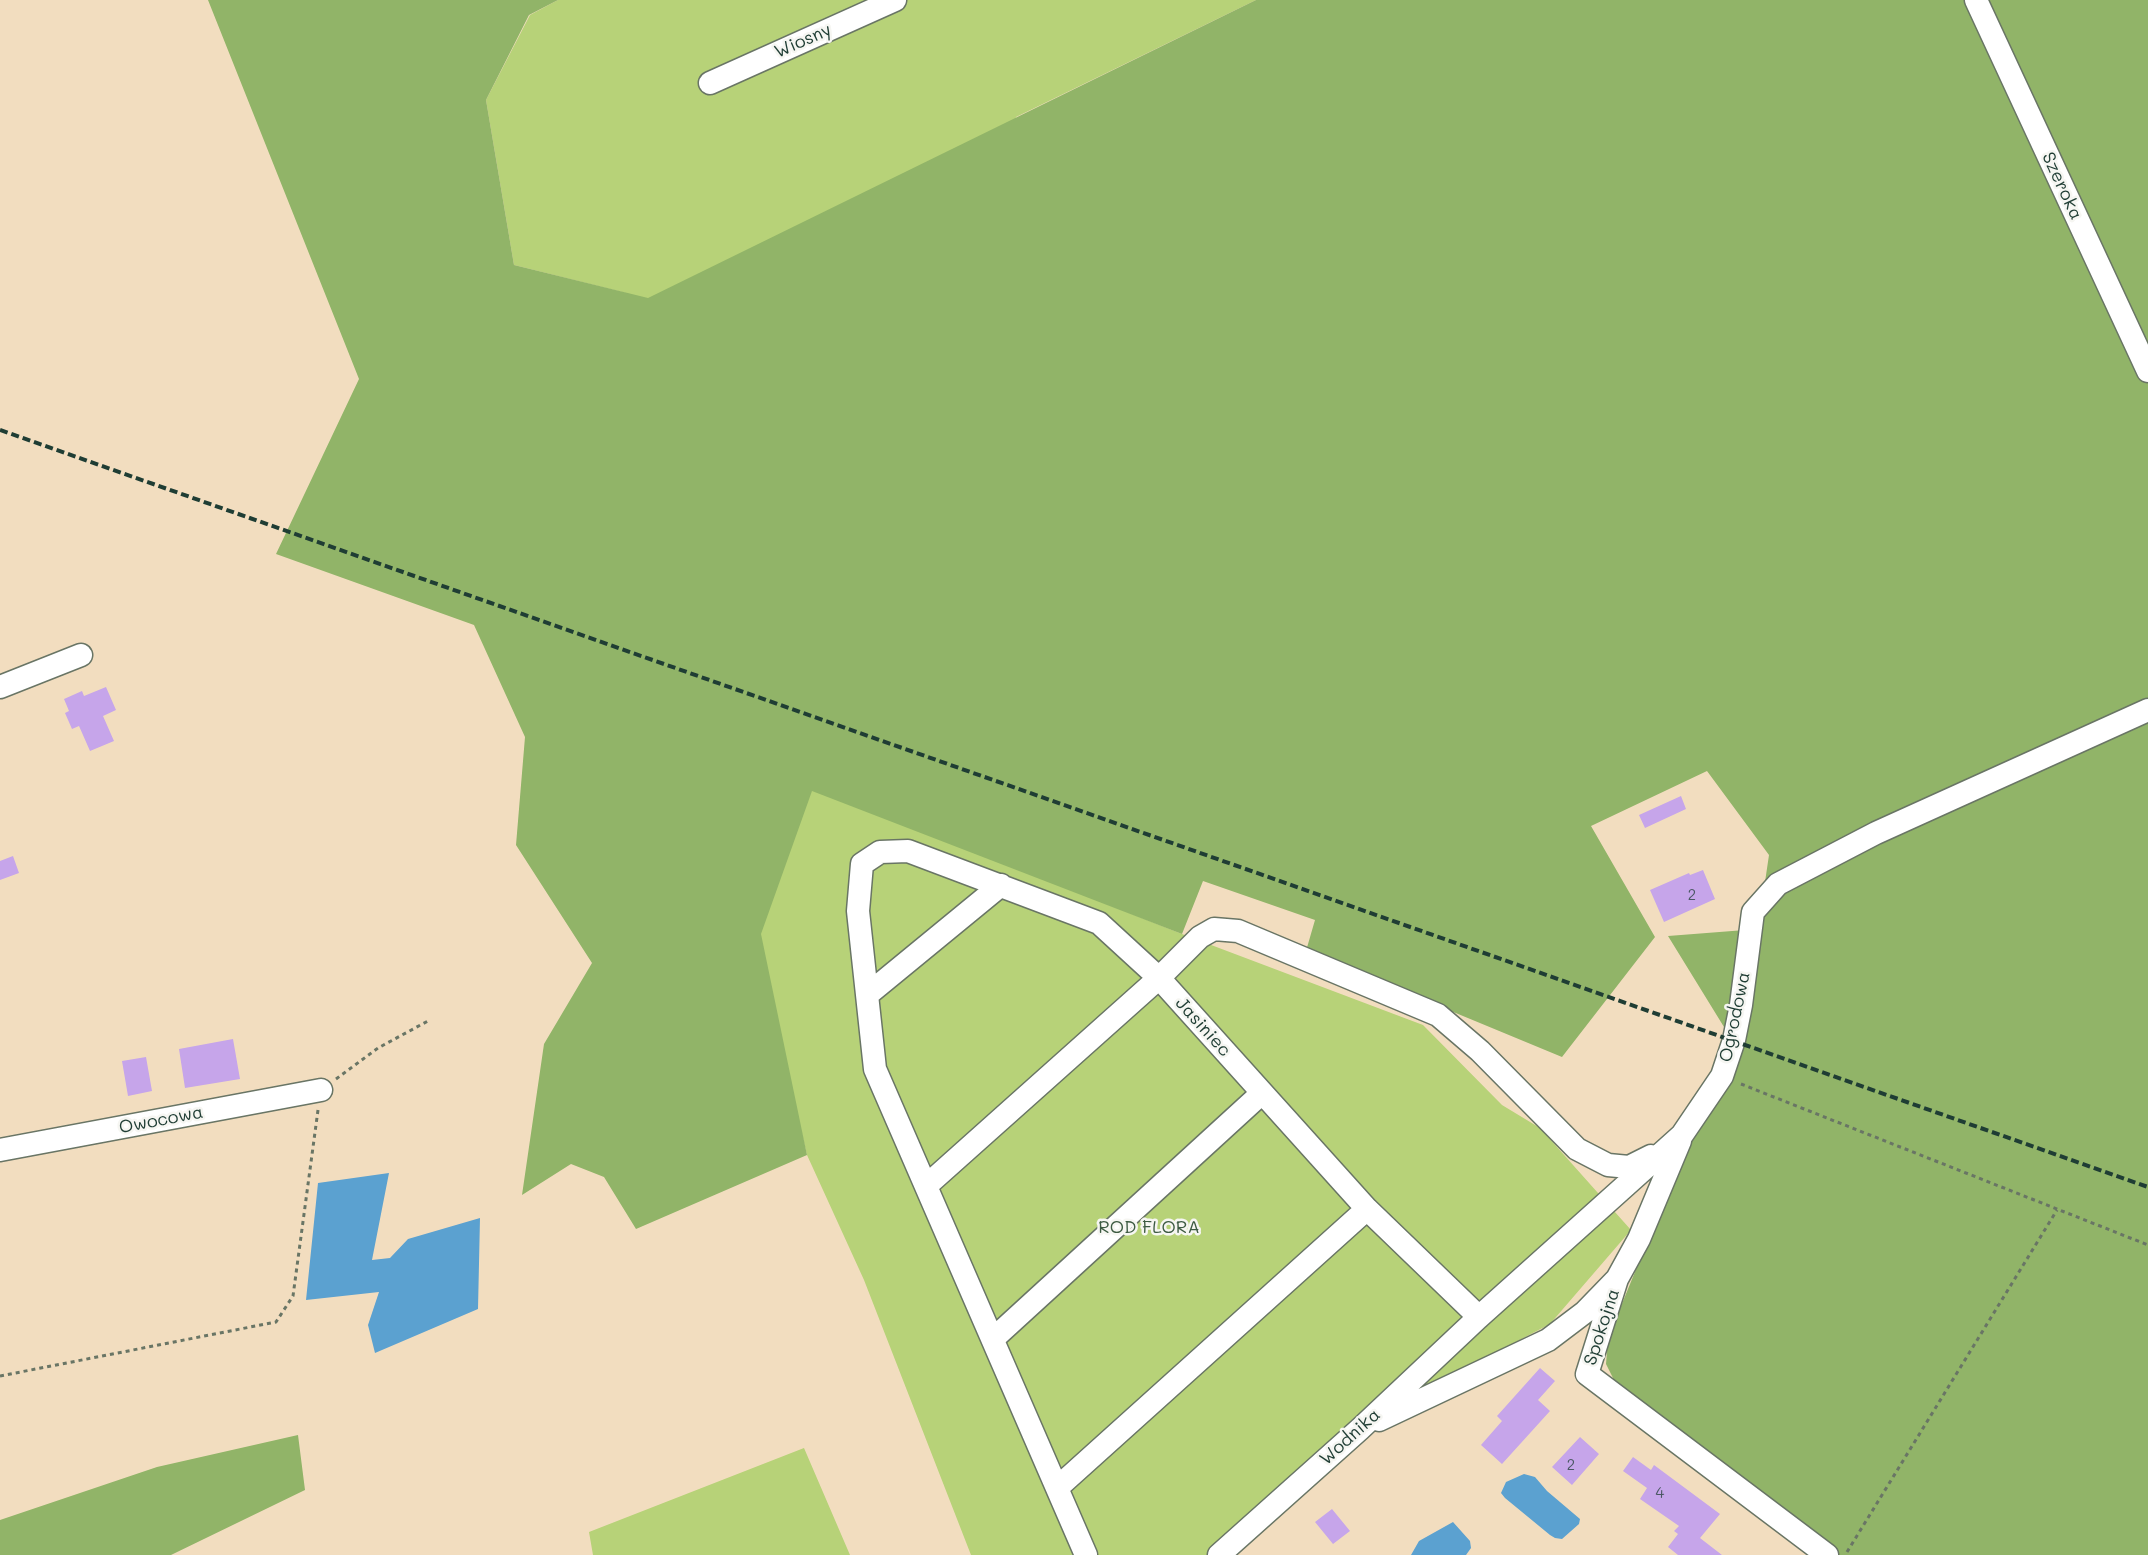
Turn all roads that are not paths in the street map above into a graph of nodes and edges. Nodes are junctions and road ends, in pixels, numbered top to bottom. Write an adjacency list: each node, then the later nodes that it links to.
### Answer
1 (895, 0): 3 (street, Wiosny)
2 (1976, 0): 4 (street, Szeroka)
3 (710, 83)
4 (2148, 372)
5 (81, 655): 6 (street)
6 (0, 687)
7 (2148, 710): 13 (street, Ogrodowa)
8 (1001, 885): 9 (street, Jasiniec); 10 (street); 10 (street, Jasiniec)
9 (1159, 978): 12 (street, Jasiniec); 13 (street); 15 (street)
10 (867, 995): 15 (street)
11 (322, 1090): 14 (street, Owocowa)
12 (1262, 1093): 16 (street, Jasiniec); 19 (street)
13 (1682, 1135): 17 (street); 18 (street, Ogrodowa)
14 (0, 1150)
15 (926, 1186): 19 (street)
16 (1367, 1209): 18 (street, Jasiniec); 21 (street)
17 (1617, 1279): 20 (street, Spokojna); 24 (street, Spokojna)
18 (1479, 1317): 20 (street, Wodnika)
19 (993, 1339): 21 (street)
20 (1360, 1429): 23 (street, Wodnika)
21 (1057, 1488): 22 (street)
22 (1086, 1555)
23 (1219, 1555)
24 (1827, 1555)

